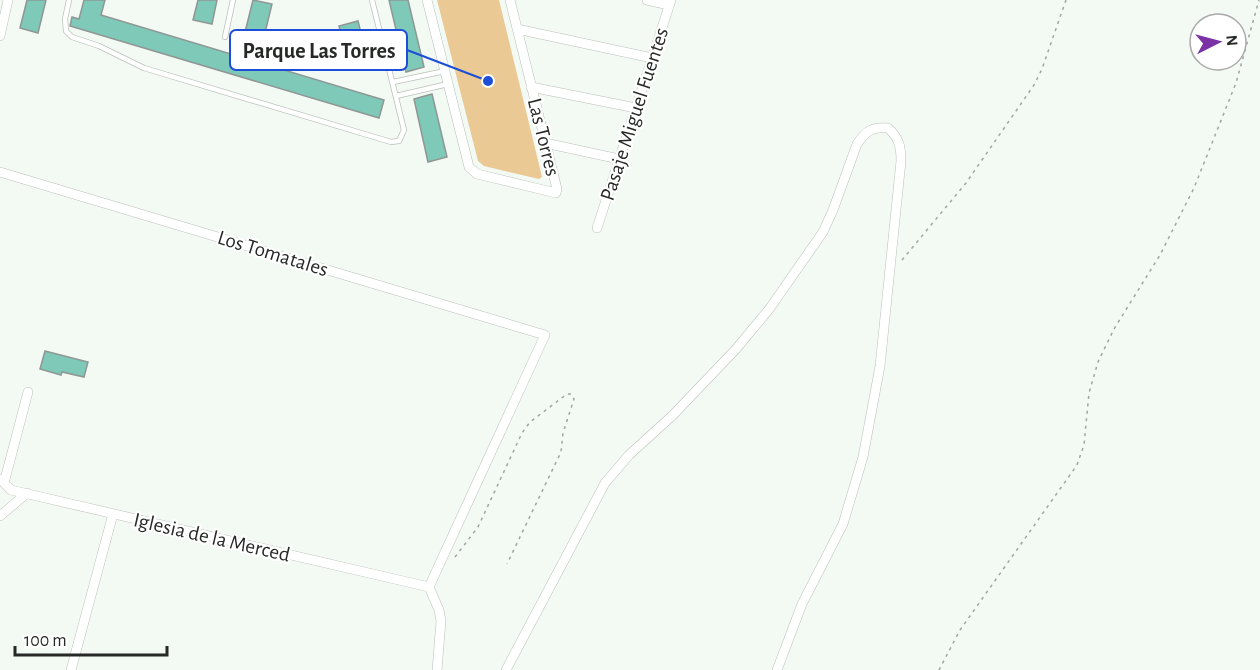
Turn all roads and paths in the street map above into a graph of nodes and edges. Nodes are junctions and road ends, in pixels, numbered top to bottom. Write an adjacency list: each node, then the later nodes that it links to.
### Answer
1 (8, 0): 12 (street)
2 (69, 0): 19 (lane)
3 (234, 0): 13 (lane)
4 (372, 0): 16 (lane)
5 (427, 0): 15 (street, Las Torres)
6 (510, 0): 11 (street, Las Torres)
7 (647, 0): 10 (street)
8 (1066, 0): 25 (path)
9 (1258, 0): 38 (path)
10 (670, 2): 14 (street, Pasaje Miguel Fuentes)
11 (517, 28): 14 (street); 18 (street, Las Torres)
12 (0, 36)
13 (225, 37)
14 (652, 58): 20 (street, Pasaje Miguel Fuentes)
15 (445, 71): 16 (lane); 17 (street, Las Torres)
16 (393, 82): 19 (lane)
17 (448, 84): 19 (lane); 21 (street, Las Torres)
18 (531, 87): 20 (street); 21 (street, Las Torres)
19 (396, 96)
20 (636, 108): 22 (street, Pasaje Miguel Fuentes)
21 (545, 143): 22 (street)
22 (619, 159): 24 (street, Pasaje Miguel Fuentes)
23 (0, 172): 33 (street, Los Tomatales)
24 (597, 228)
25 (889, 275): 36 (street); 37 (street)
26 (28, 392): 27 (street)
27 (2, 481): 28 (street, Iglesia de la Merced)
28 (27, 493): 29 (street, Iglesia de la Merced); 30 (street)
29 (113, 514): 33 (street, Iglesia de la Merced); 34 (street)
30 (0, 516)
31 (450, 562): 32 (path)
32 (507, 564)
33 (429, 587): 35 (street)
34 (71, 670)
35 (437, 670)
36 (506, 670)
37 (777, 670)
38 (939, 670)

